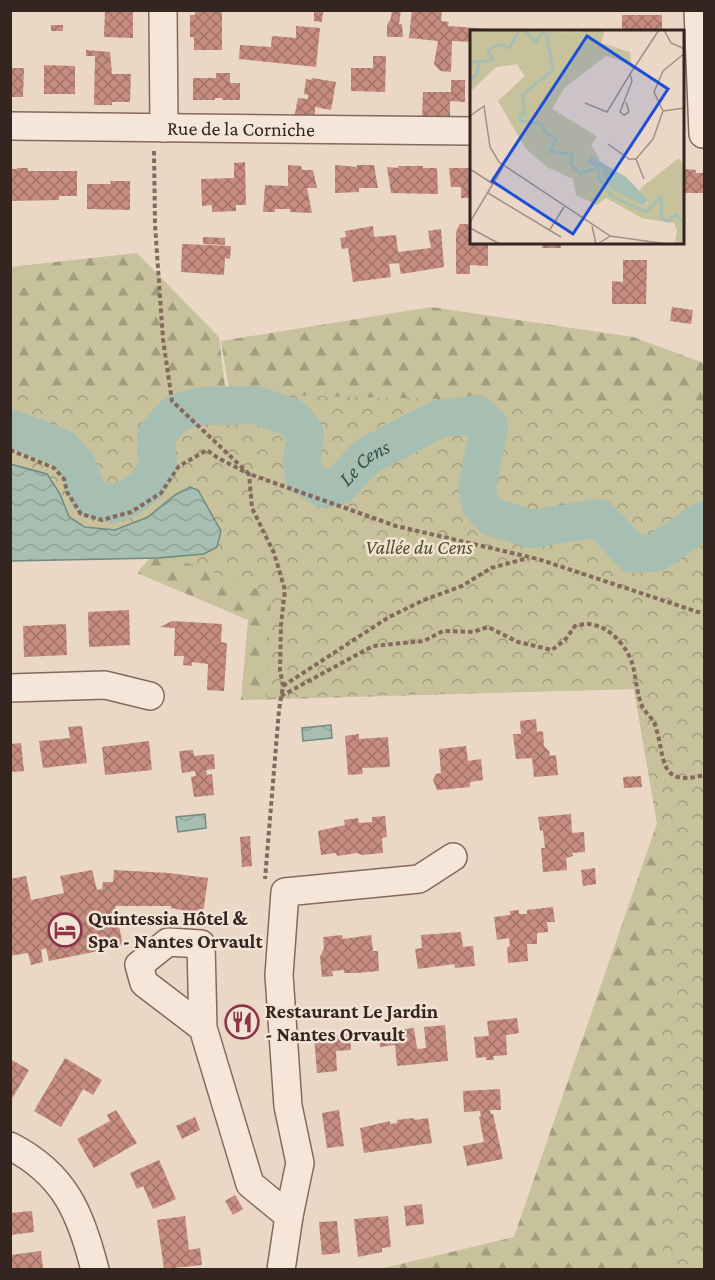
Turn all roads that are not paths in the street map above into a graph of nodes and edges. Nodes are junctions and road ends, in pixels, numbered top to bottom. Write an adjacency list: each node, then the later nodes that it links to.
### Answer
1 (163, 10): 4 (street)
2 (698, 10): 6 (street)
3 (10, 126): 4 (street, Rue de la Corniche)
4 (164, 128): 5 (street, Rue de la Corniche)
5 (470, 131)
6 (697, 134)
7 (10, 688): 8 (street)
8 (150, 696)
9 (453, 857): 12 (street)
10 (203, 1028): 12 (street)
11 (10, 1146): 13 (street)
12 (289, 1216): 14 (street)
13 (95, 1269)
14 (281, 1269)

